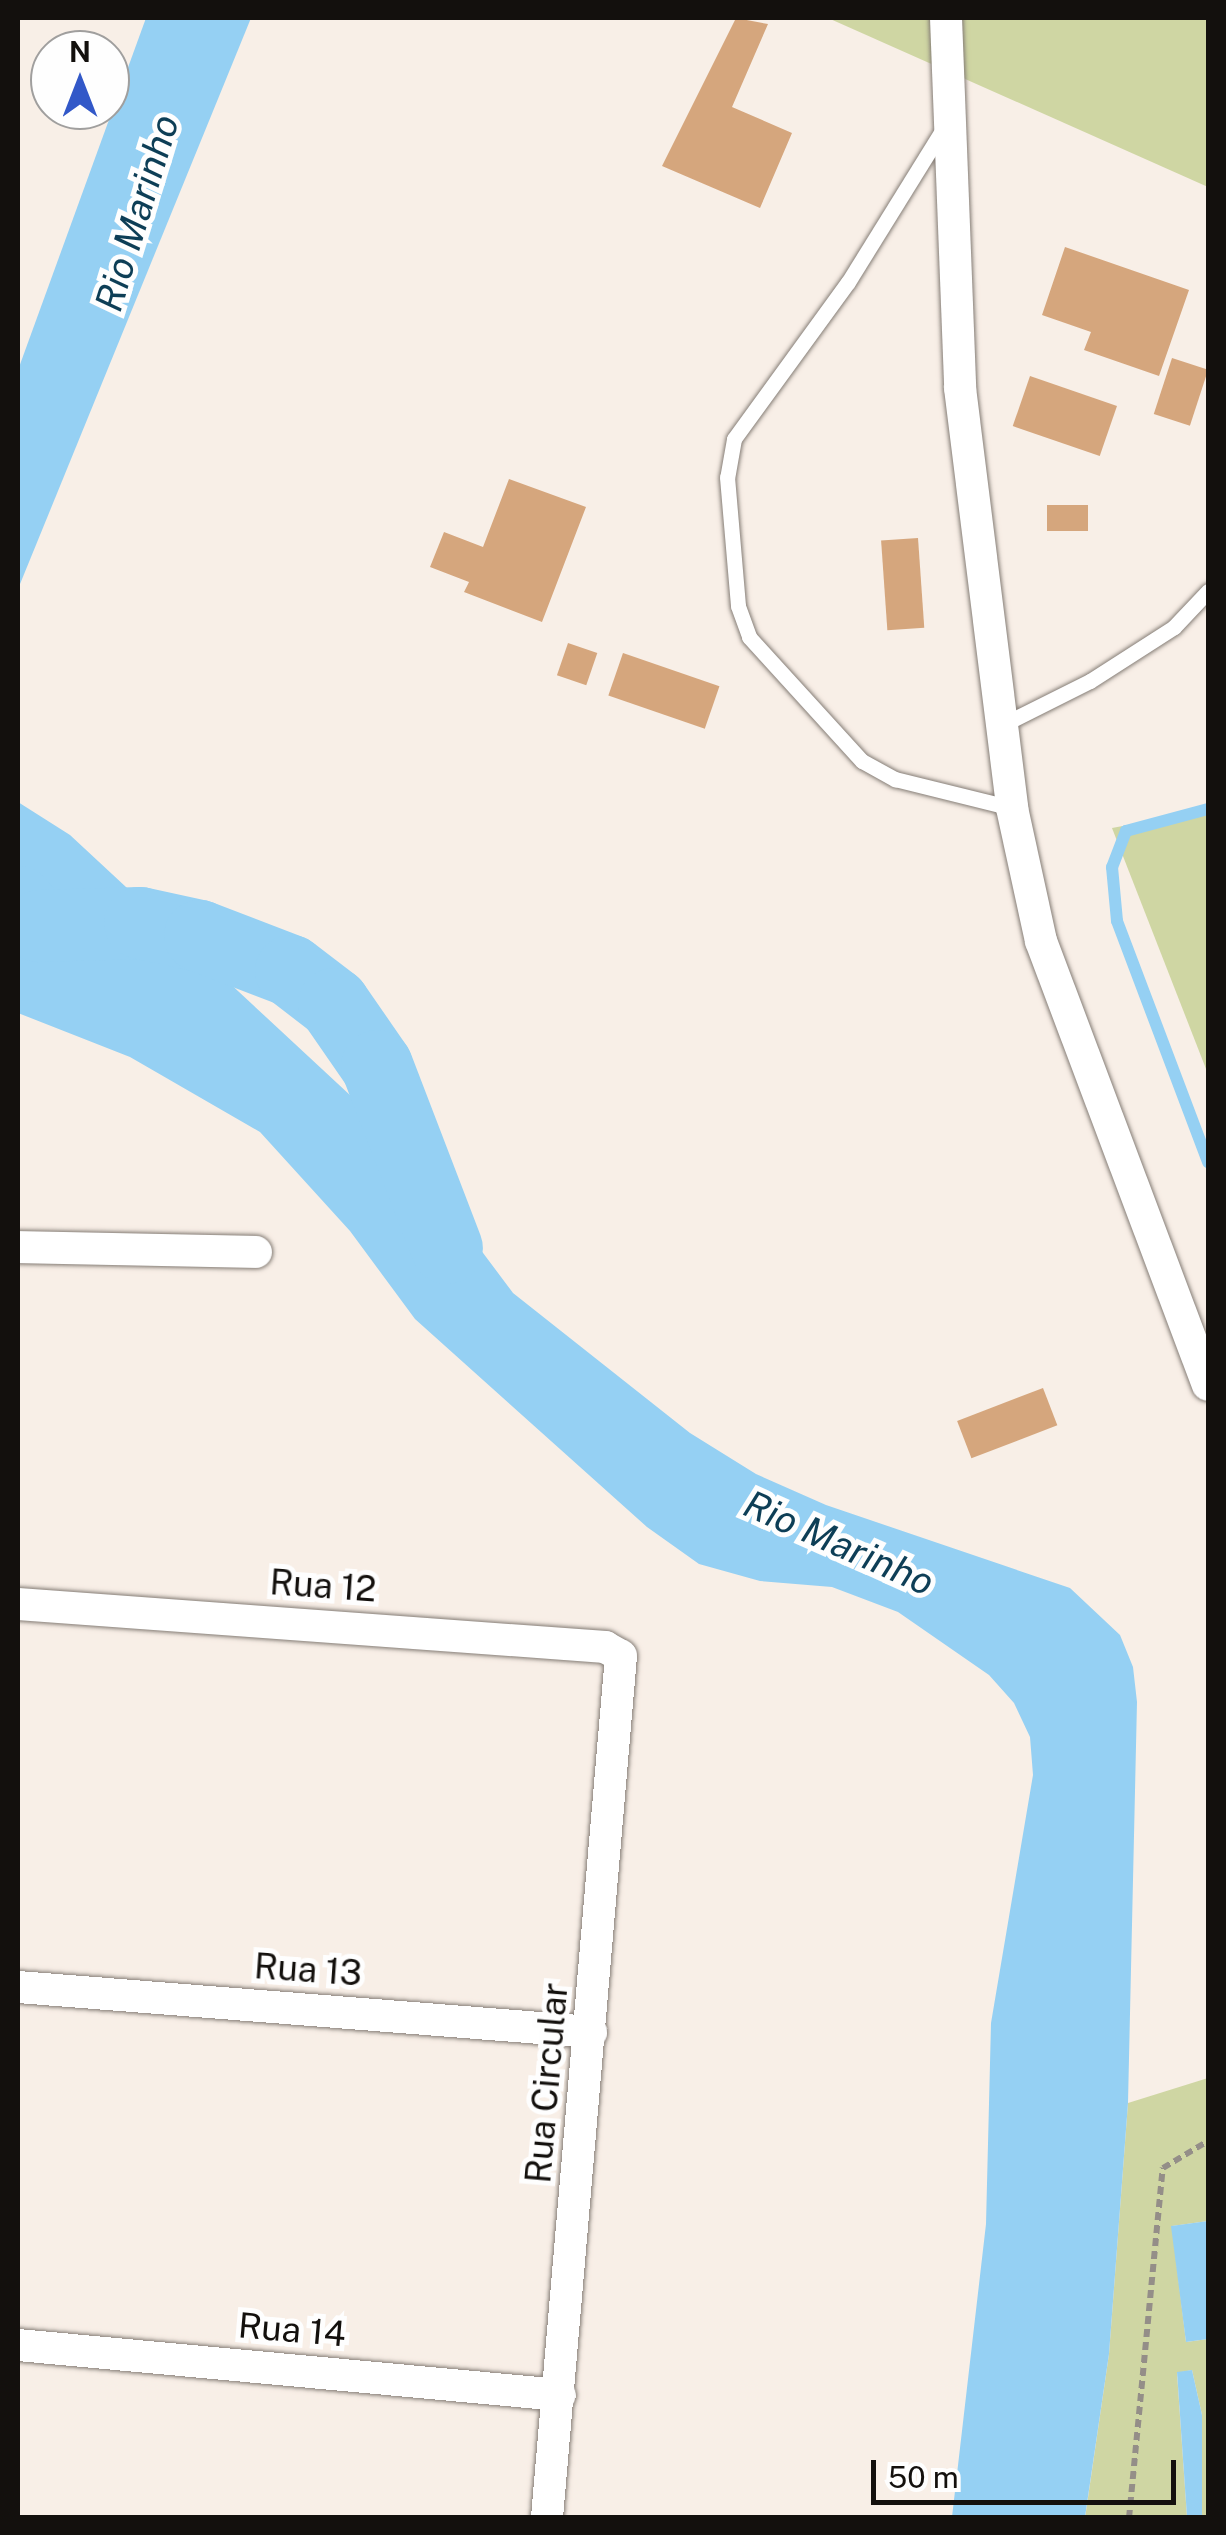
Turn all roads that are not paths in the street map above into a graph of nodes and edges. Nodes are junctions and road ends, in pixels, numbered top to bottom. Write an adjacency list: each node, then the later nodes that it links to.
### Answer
1 (946, 18): 2 (street)
2 (950, 118): 4 (street); 5 (lane)
3 (1208, 591): 4 (lane)
4 (1002, 725): 5 (street)
5 (1012, 808): 8 (street)
6 (18, 1247): 7 (street)
7 (256, 1252)
8 (1208, 1385)
9 (18, 1604): 10 (street, Rua 12)
10 (621, 1656): 12 (street, Rua Circular)
11 (18, 1988): 12 (street, Rua 13)
12 (592, 2032): 14 (street, Rua Circular)
13 (18, 2346): 14 (street, Rua 14)
14 (560, 2394): 15 (street, Rua Circular)
15 (547, 2518)

